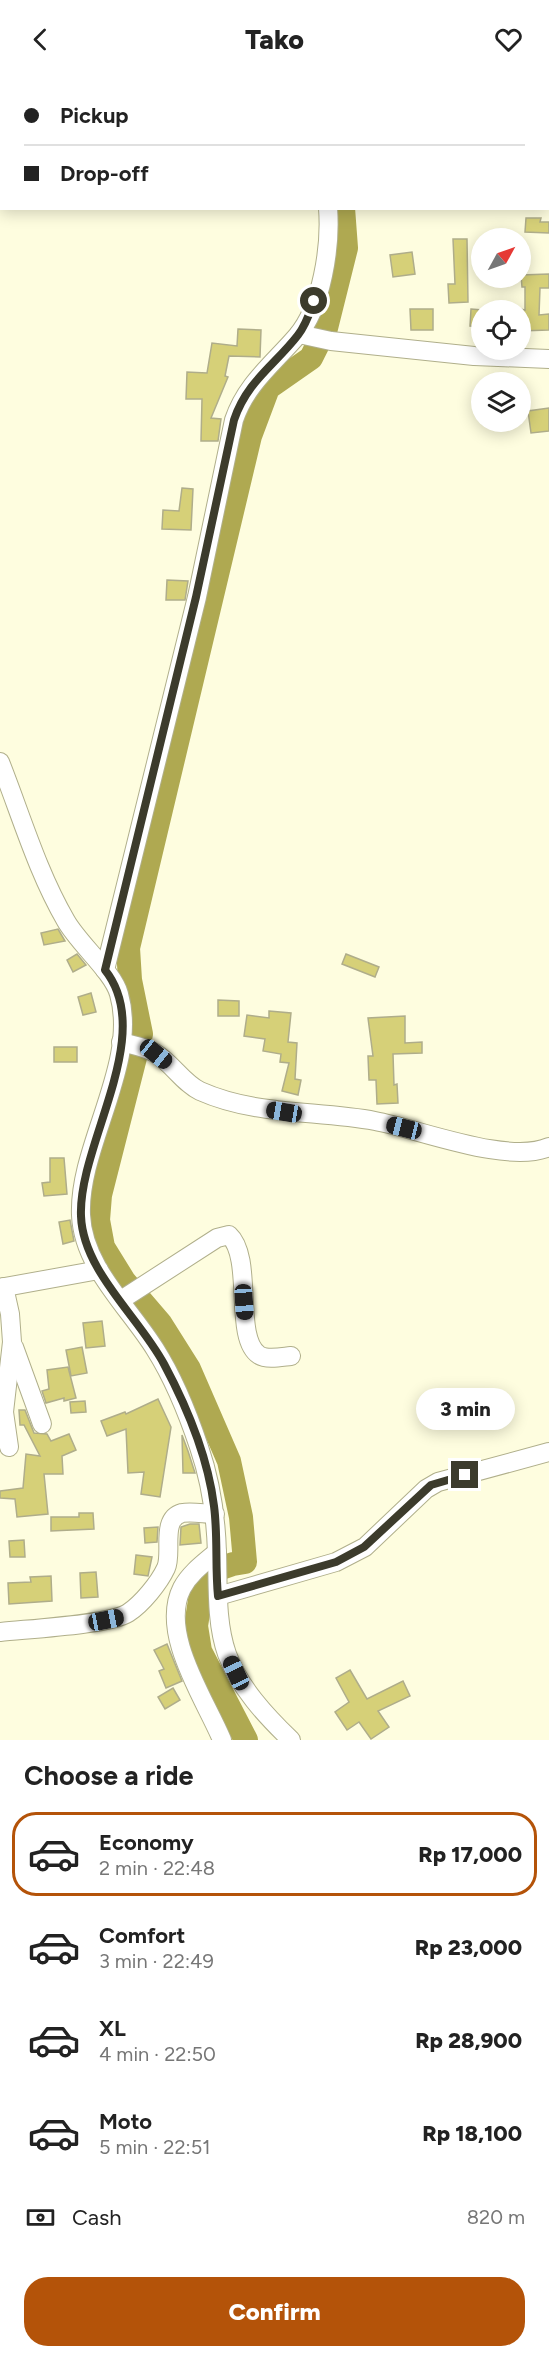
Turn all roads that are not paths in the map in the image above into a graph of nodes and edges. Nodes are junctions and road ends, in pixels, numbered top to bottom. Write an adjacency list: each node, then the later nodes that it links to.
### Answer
1 (328, 210): 2 (street)
2 (305, 335): 3 (street); 5 (street)
3 (549, 358)
4 (0, 762): 5 (street)
5 (105, 970): 6 (street)
6 (130, 1044): 7 (street); 8 (street)
7 (549, 1147)
8 (99, 1270): 9 (street); 10 (street)
9 (2, 1287): 11 (street)
10 (128, 1295): 12 (street); 16 (street)
11 (12, 1342): 13 (street); 14 (street)
12 (291, 1356)
13 (42, 1424)
14 (9, 1447)
15 (549, 1452): 18 (street)
16 (215, 1514): 17 (street); 19 (street)
17 (217, 1552): 18 (street); 20 (street)
18 (218, 1587): 21 (street)
19 (0, 1632)
20 (222, 1740)
21 (291, 1740)

